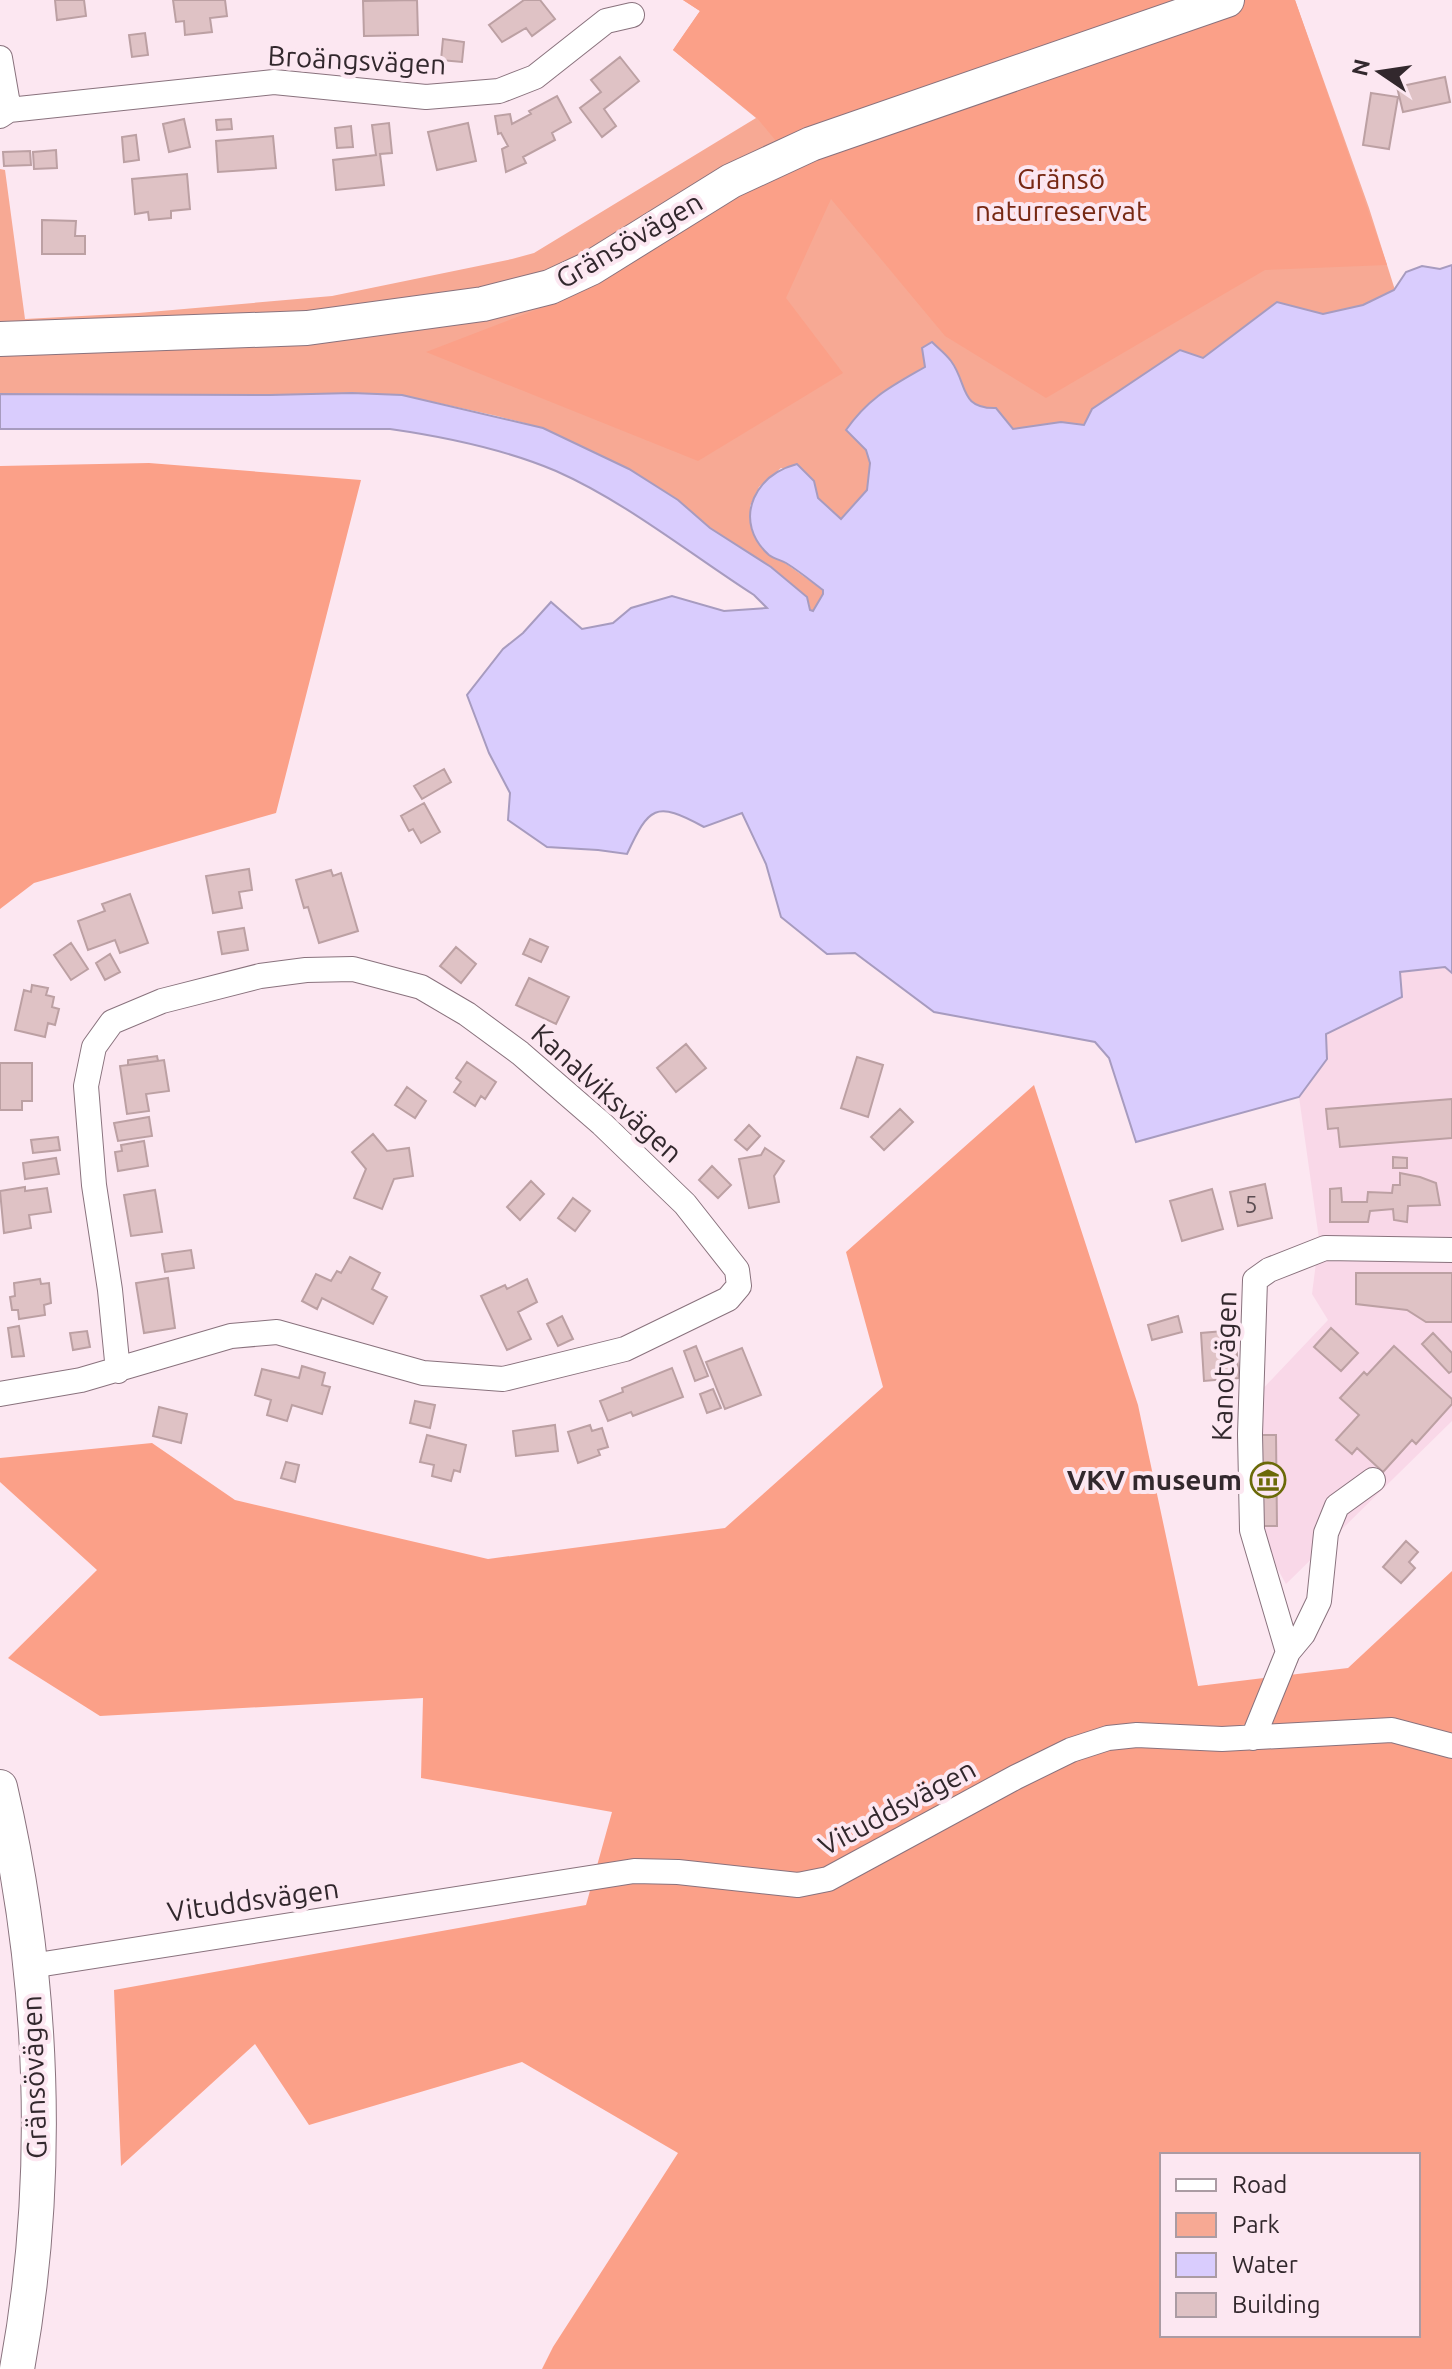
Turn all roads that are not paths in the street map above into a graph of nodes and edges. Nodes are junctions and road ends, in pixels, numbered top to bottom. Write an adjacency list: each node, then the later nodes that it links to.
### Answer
1 (1227, 0): 5 (street, Gränsövägen)
2 (632, 15): 4 (street, Broängsvägen)
3 (0, 58): 4 (street)
4 (4, 113)
5 (0, 339)
6 (1452, 1250): 10 (street, Kanotvägen)
7 (118, 1371): 7 (street, Kanalviksvägen); 8 (street, Kanalviksvägen)
8 (0, 1394)
9 (1373, 1480): 10 (street)
10 (1288, 1652): 11 (street)
11 (1253, 1738): 12 (street, Vituddsvägen); 14 (street, Vituddsvägen)
12 (1452, 1746)
13 (0, 1787): 14 (street, Gränsövägen)
14 (31, 1966): 15 (street, Gränsövägen)
15 (17, 2369)

